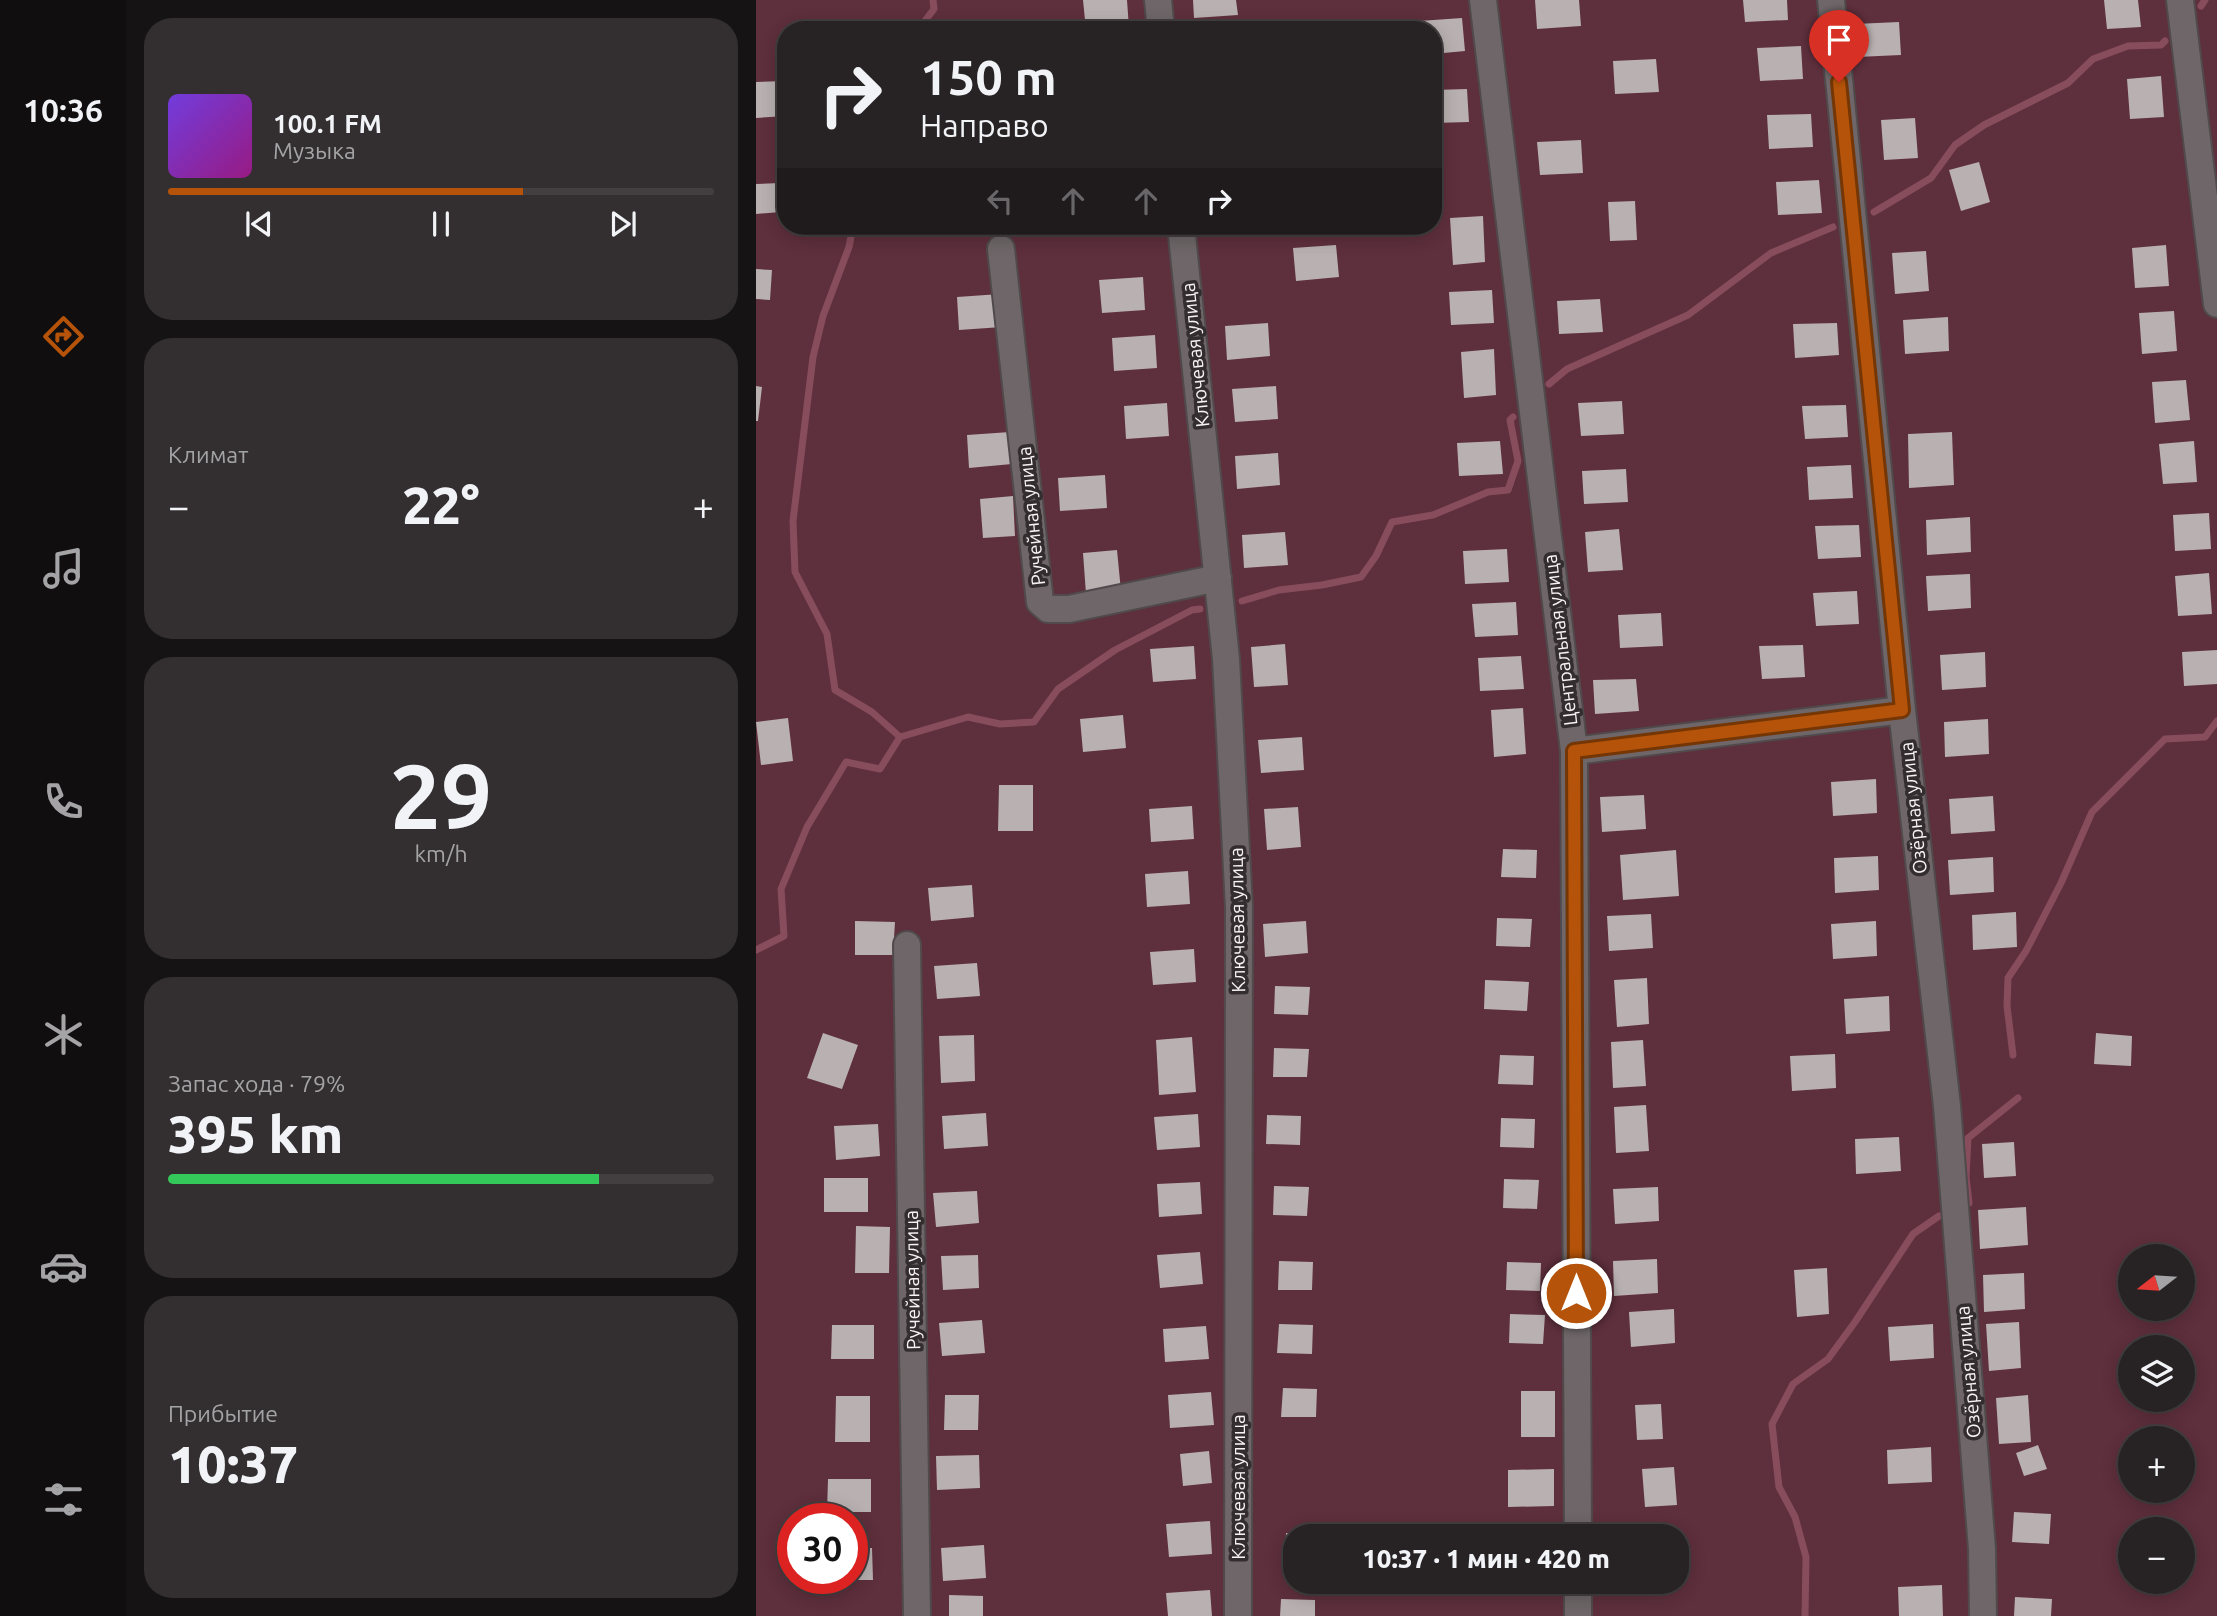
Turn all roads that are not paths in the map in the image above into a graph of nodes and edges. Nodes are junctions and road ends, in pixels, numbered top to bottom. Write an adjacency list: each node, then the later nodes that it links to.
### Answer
1 (1158, 0): 5 (street)
2 (1483, 0): 11 (street, Центральная улица)
3 (1831, 0): 10 (street, Озёрная улица)
4 (2180, 0): 8 (street)
5 (1160, 21)
6 (1182, 235): 9 (street, Ключевая улица)
7 (1001, 248): 9 (street, Ручейная улица)
8 (2217, 304)
9 (1218, 578): 16 (street, Ключевая улица)
10 (1902, 710): 11 (street); 18 (street, Озёрная улица)
11 (1574, 751): 13 (street, Центральная улица)
12 (907, 945): 15 (street, Ручейная улица)
13 (1578, 1524)
14 (1578, 1594): 17 (street)
15 (917, 1616)
16 (1238, 1616)
17 (1578, 1616)
18 (1983, 1616)

